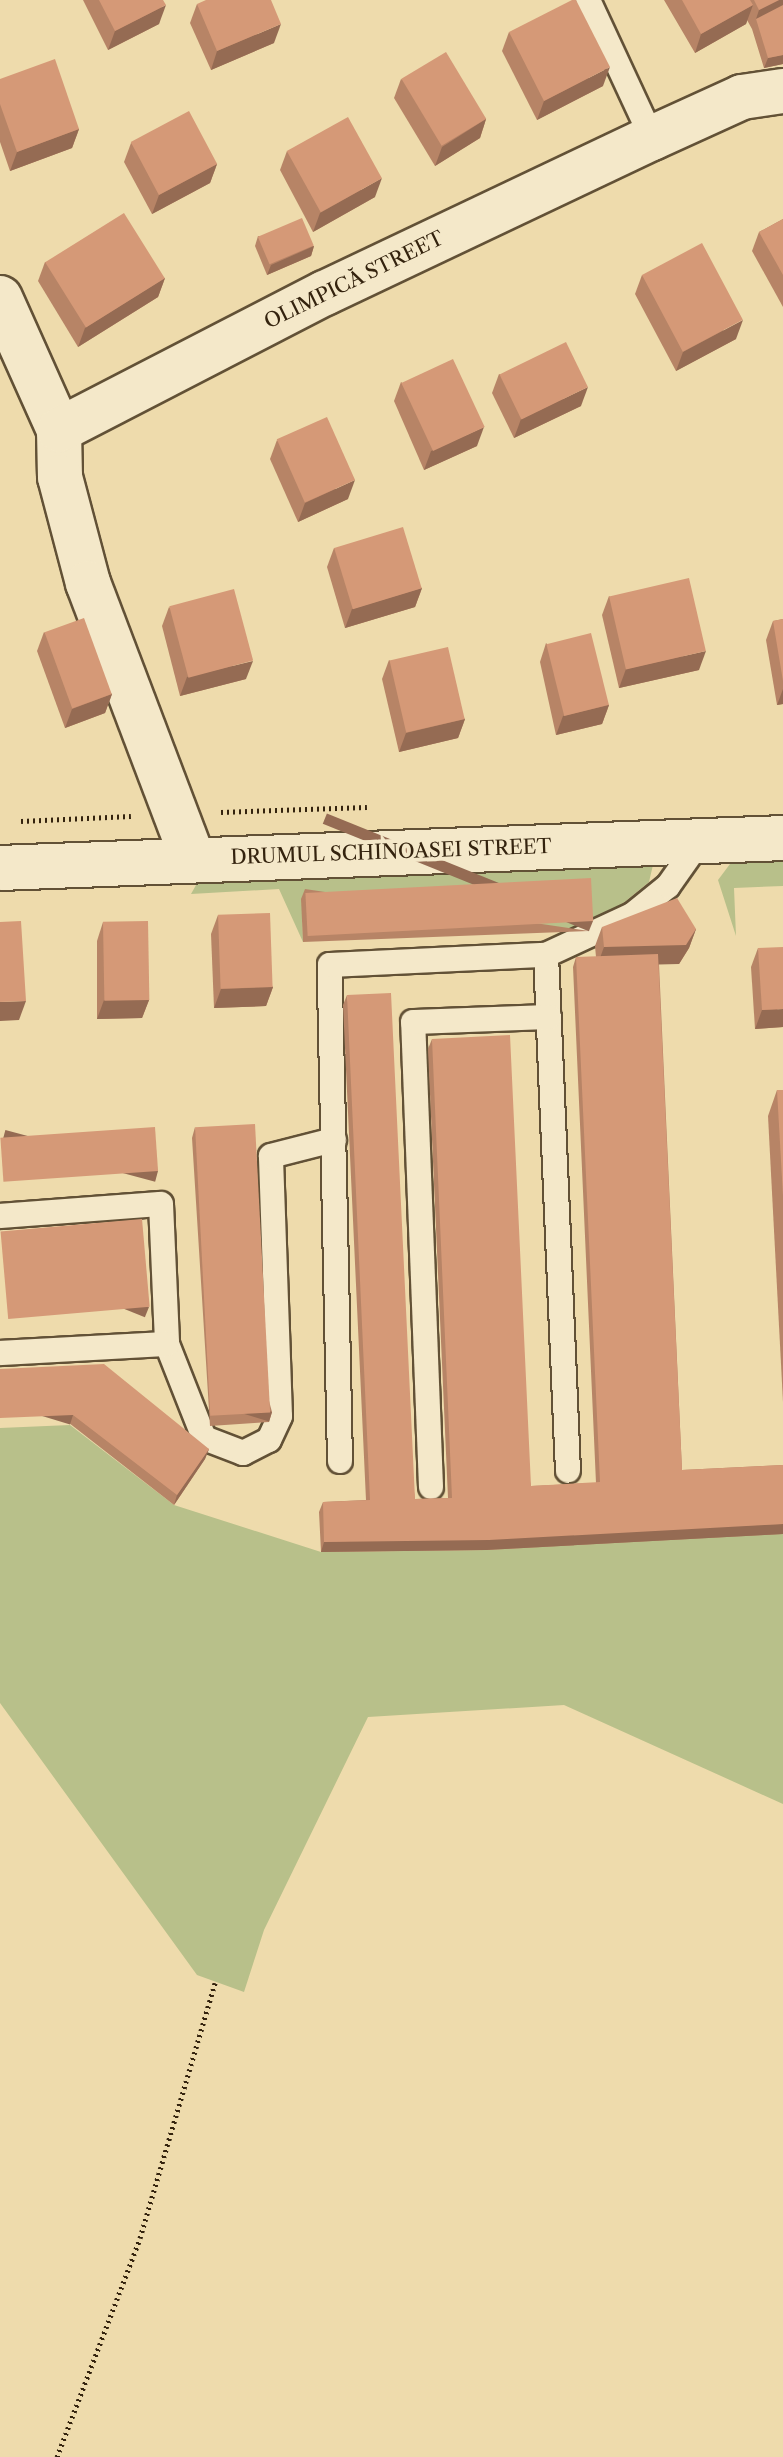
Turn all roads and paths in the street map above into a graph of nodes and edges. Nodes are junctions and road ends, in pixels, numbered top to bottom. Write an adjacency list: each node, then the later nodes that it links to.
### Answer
1 (588, 0): 3 (lane)
2 (783, 91): 3 (street, OLIMPICĂ STREET)
3 (652, 138): 5 (street, OLIMPICĂ STREET)
4 (0, 298): 5 (street)
5 (59, 430): 8 (street)
6 (783, 838): 7 (street, DRUMUL SCHINOASEI STREET)
7 (699, 842): 8 (street, DRUMUL SCHINOASEI STREET); 10 (lane)
8 (193, 859): 9 (street, DRUMUL SCHINOASEI STREET)
9 (0, 868)
10 (546, 955): 11 (lane); 12 (lane)
11 (549, 1017): 17 (lane); 18 (lane)
12 (334, 1140): 14 (lane); 16 (lane)
13 (0, 1216): 14 (lane)
14 (167, 1344): 15 (lane)
15 (0, 1353)
16 (340, 1461)
17 (568, 1471)
18 (431, 1487)
19 (215, 1983): 20 (path)
20 (57, 2457)

